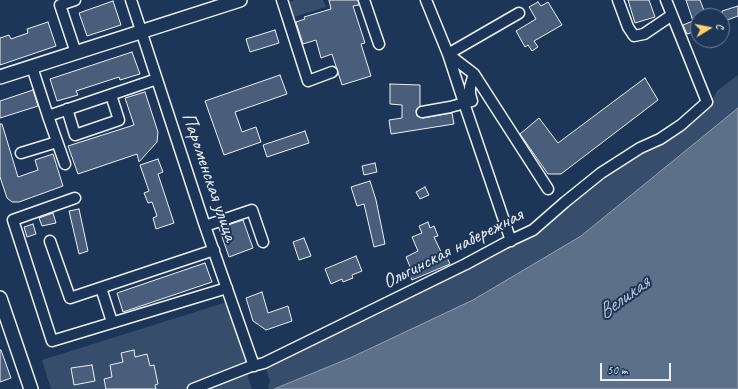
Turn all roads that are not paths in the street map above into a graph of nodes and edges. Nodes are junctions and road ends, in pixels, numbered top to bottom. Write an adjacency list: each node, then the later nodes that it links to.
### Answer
1 (75, 0): 13 (street)
2 (131, 0): 11 (street, Пароменская улица)
3 (240, 0): 11 (main road)
4 (282, 0): 16 (street)
5 (364, 0): 12 (street)
6 (426, 0): 14 (street)
7 (618, 0): 10 (street)
8 (666, 0): 10 (street)
9 (518, 13): 14 (street)
10 (672, 16): 32 (street, Ольгинская набережная)
11 (142, 32): 13 (main road); 19 (street, Пароменская улица)
12 (379, 44)
13 (76, 53): 15 (main road)
14 (448, 54): 17 (street); 21 (street)
15 (32, 67): 18 (main road); 24 (street)
16 (332, 72)
17 (474, 74): 21 (street); 28 (street)
18 (0, 77)
19 (157, 79): 20 (street); 30 (street, Пароменская улица)
20 (111, 95): 22 (street); 22 (street)
21 (464, 103): 23 (street); 32 (street)
22 (67, 109): 24 (street)
23 (422, 112)
24 (48, 116): 25 (street)
25 (57, 142): 26 (street); 27 (street)
26 (21, 153)
27 (65, 164)
28 (548, 189)
29 (75, 198): 38 (street)
30 (205, 226): 33 (street); 34 (street, Пароменская улица)
31 (50, 241): 35 (street)
32 (511, 241): 39 (street, Ольгинская набережная)
33 (263, 242)
34 (214, 250): 35 (street); 36 (street, Пароменская улица)
35 (101, 288): 38 (street)
36 (227, 288): 38 (street); 39 (street, Пароменская улица)
37 (0, 298): 40 (main road)
38 (112, 322)
39 (254, 366): 41 (street, Ольгинская набережная)
40 (30, 386)
41 (192, 389)

